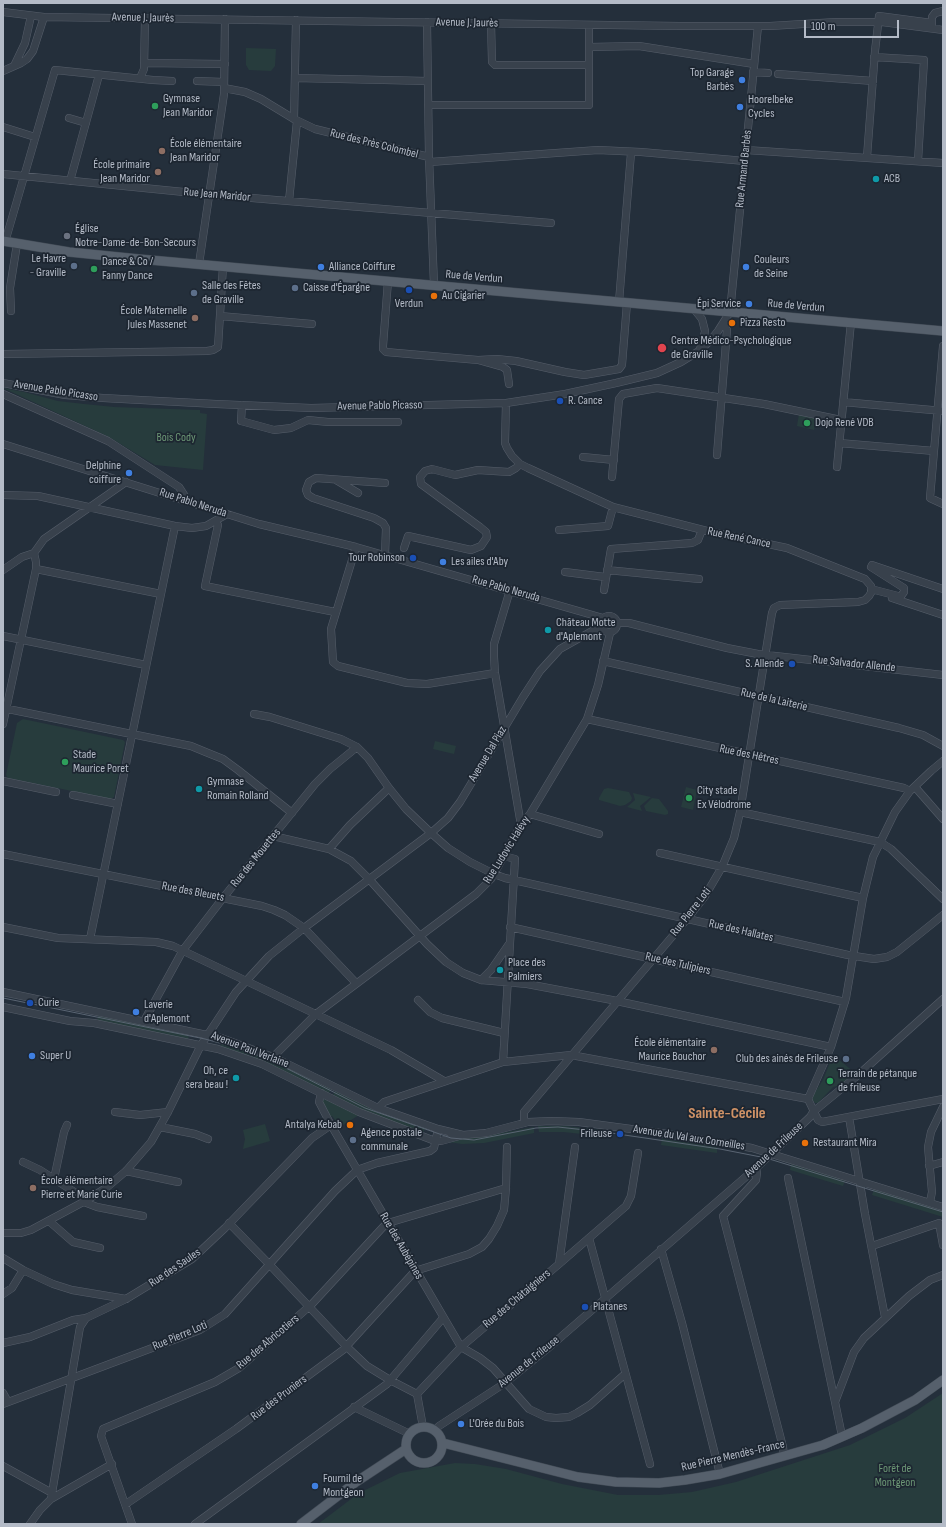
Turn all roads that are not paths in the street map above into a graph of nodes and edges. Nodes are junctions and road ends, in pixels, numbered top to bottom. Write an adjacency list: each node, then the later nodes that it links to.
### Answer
1 (943, 11): 13 (street)
2 (3, 12): 3 (street, Avenue J. Jaurès)
3 (31, 16): 4 (street, Avenue J. Jaurès); 21 (street)
4 (44, 17): 5 (street, Avenue J. Jaurès); 21 (street)
5 (145, 18): 6 (street, Avenue J. Jaurès); 17 (street)
6 (225, 19): 8 (street, Avenue J. Jaurès); 18 (street)
7 (878, 19): 12 (street, Avenue J. Jaurès); 13 (street, Avenue J. Jaurès); 16 (street)
8 (296, 20): 9 (street, Avenue J. Jaurès); 28 (street)
9 (427, 22): 10 (street, Avenue J. Jaurès); 31 (street)
10 (491, 23): 11 (street, Avenue J. Jaurès); 20 (street)
11 (589, 25): 12 (street, Avenue J. Jaurès); 15 (street)
12 (758, 26): 19 (street, Rue Armand Barbès)
13 (932, 26): 14 (street, Avenue J. Jaurès)
14 (943, 30)
15 (589, 47): 19 (street); 20 (street)
16 (875, 54): 32 (street); 45 (street)
17 (144, 63): 18 (street); 27 (street)
18 (225, 64): 33 (street)
19 (754, 64): 23 (street, Rue Armand Barbès)
20 (589, 65): 34 (street)
21 (14, 66): 22 (street)
22 (3, 71)
23 (753, 72): 24 (street); 40 (street, Rue Armand Barbès)
24 (768, 73)
25 (99, 74): 27 (street); 37 (street); 39 (street)
26 (778, 74): 32 (street)
27 (140, 78): 29 (street)
28 (294, 78): 31 (street); 36 (street)
29 (172, 80)
30 (197, 81): 33 (street, Rue des Près Colombel)
31 (428, 81): 34 (street)
32 (873, 81): 42 (street)
33 (224, 85): 36 (street, Rue des Près Colombel); 50 (street)
34 (428, 104): 43 (street)
35 (69, 118): 37 (street)
36 (295, 120): 43 (street, Rue des Près Colombel); 51 (street)
37 (86, 123): 49 (street)
38 (3, 127): 39 (street)
39 (35, 137): 48 (street)
40 (746, 150): 42 (street); 44 (street, Rue Armand Barbès)
41 (631, 153): 43 (street); 44 (street); 61 (street)
42 (867, 158): 45 (street)
43 (430, 160): 52 (street, Rue des Près Colombel)
44 (745, 161): 64 (street, Rue Armand Barbès)
45 (918, 161): 46 (street)
46 (943, 163)
47 (3, 174): 48 (street, Rue Jean Maridor)
48 (24, 177): 49 (street, Rue Jean Maridor); 54 (street)
49 (70, 181): 50 (street, Rue Jean Maridor)
50 (209, 194): 51 (street, Rue Jean Maridor); 56 (street)
51 (289, 201): 52 (street, Rue Jean Maridor)
52 (431, 212): 53 (street, Rue Jean Maridor); 59 (street, Rue des Près Colombel)
53 (551, 223)
54 (4, 242): 55 (main road, Rue de Verdun)
55 (17, 244): 56 (main road, Rue de Verdun); 60 (street)
56 (199, 264): 57 (main road, Rue de Verdun)
57 (223, 266): 58 (main road, Rue de Verdun); 65 (street)
58 (388, 281): 59 (main road, Rue de Verdun); 73 (street)
59 (434, 285): 61 (main road, Rue de Verdun)
60 (6, 287): 63 (street)
61 (623, 302): 62 (main road, Rue de Verdun); 73 (street)
62 (694, 309): 64 (main road, Rue de Verdun); 71 (street)
63 (11, 311)
64 (730, 312): 66 (main road, Rue de Verdun); 67 (street, Avenue Pablo Picasso)
65 (220, 316): 68 (street); 72 (street)
66 (851, 322): 69 (main road, Rue de Verdun); 78 (street)
67 (723, 323): 71 (street, Avenue Pablo Picasso); 77 (street)
68 (312, 324)
69 (943, 330)
70 (943, 346): 81 (street)
71 (699, 351): 79 (street, Avenue Pablo Picasso)
72 (3, 354)
73 (478, 360): 75 (street)
74 (3, 383): 80 (street, Avenue Pablo Picasso)
75 (508, 384)
76 (3, 394): 98 (street)
77 (722, 397): 82 (street); 87 (street); 89 (street)
78 (843, 402): 81 (street); 82 (street)
79 (506, 403): 80 (street, Avenue Pablo Picasso); 90 (street, Rue René Cance)
80 (242, 405): 83 (street)
81 (940, 410): 86 (street)
82 (841, 420): 84 (street)
83 (398, 422)
84 (839, 443): 86 (street); 91 (street)
85 (3, 444): 94 (street, Rue Pablo Neruda)
86 (934, 451): 99 (street)
87 (717, 455)
88 (583, 457): 89 (street)
89 (614, 460): 92 (street)
90 (520, 464): 100 (street, Rue René Cance); 108 (street)
91 (837, 467)
92 (612, 477)
93 (334, 479): 95 (street); 96 (street); 110 (street)
94 (126, 482): 98 (street, Rue Pablo Neruda); 101 (street)
95 (385, 484)
96 (358, 493)
97 (3, 495): 101 (street)
98 (188, 501): 102 (street, Rue Pablo Neruda)
99 (943, 504)
100 (613, 507): 105 (street); 106 (street, Rue René Cance)
101 (90, 508): 104 (street); 109 (street)
102 (227, 514): 103 (street); 107 (street, Rue Pablo Neruda)
103 (215, 521): 104 (street); 121 (street)
104 (175, 526): 120 (street)
105 (560, 530)
106 (702, 530): 114 (street); 119 (street, Rue René Cance)
107 (356, 547): 110 (street, Rue Pablo Neruda); 121 (street)
108 (404, 548)
109 (34, 553): 111 (street); 112 (street)
110 (385, 555): 117 (street, Rue Pablo Neruda)
111 (36, 569): 120 (street); 128 (street)
112 (3, 570)
113 (565, 572): 114 (street)
114 (606, 574): 115 (street); 118 (street)
115 (699, 579)
116 (943, 588): 119 (street)
117 (510, 590): 123 (street, Rue Pablo Neruda); 132 (street)
118 (604, 590)
119 (871, 590): 122 (street); 129 (street)
120 (161, 594): 131 (street)
121 (335, 612): 132 (street)
122 (943, 615)
123 (604, 618): 124 (street); 125 (street)
124 (618, 623): 126 (street); 129 (street)
125 (601, 626): 126 (street); 139 (street, Avenue Dal Piaz)
126 (610, 633): 130 (street, Rue Ludovic Halévy)
127 (3, 636): 128 (street)
128 (20, 639): 131 (street); 135 (street)
129 (765, 655): 133 (street, Rue Salvador Allende); 134 (street, Rue Pierre Loti)
130 (603, 661): 134 (street, Rue de la Laiterie); 137 (street, Rue Ludovic Halévy)
131 (146, 665): 140 (street)
132 (495, 673): 139 (street)
133 (943, 674)
134 (758, 696): 141 (street, Rue de la Laiterie); 143 (street, Rue Pierre Loti)
135 (4, 708): 138 (street); 140 (street)
136 (254, 714): 142 (street)
137 (587, 719): 143 (street, Rue des Hêtres); 153 (street, Rue Ludovic Halévy)
138 (3, 724)
139 (504, 728): 155 (street); 156 (street, Avenue Dal Piaz)
140 (132, 735): 150 (street); 152 (street)
141 (943, 746)
142 (357, 747): 146 (street, Rue des Hallates); 152 (street, Rue des Mouettes)
143 (748, 755): 147 (street, Rue des Hêtres); 151 (street, Rue Pierre Loti)
144 (943, 761): 147 (street)
145 (3, 781): 148 (street)
146 (389, 788): 156 (street, Rue des Hallates); 160 (street)
147 (912, 789): 154 (street); 159 (street)
148 (56, 792)
149 (73, 795): 150 (street)
150 (118, 804): 165 (street)
151 (740, 812): 159 (street); 164 (street, Rue Pierre Loti)
152 (292, 813): 158 (street, Rue des Mouettes)
153 (530, 814): 155 (street, Rue Ludovic Halévy); 157 (street)
154 (943, 819)
155 (520, 825): 163 (street, Rue Ludovic Halévy)
156 (431, 833): 166 (street, Rue des Hallates); 167 (street, Avenue Dal Piaz)
157 (599, 834)
158 (273, 836): 160 (street); 169 (street, Rue des Mouettes)
159 (880, 842): 170 (street); 171 (street)
160 (329, 849): 167 (street)
161 (660, 853): 164 (street)
162 (3, 854): 165 (street, Rue des Bleuets)
163 (504, 856): 166 (street, Rue Ludovic Halévy); 168 (street)
164 (722, 867): 170 (street); 173 (street, Rue Pierre Loti)
165 (104, 874): 169 (street, Rue des Bleuets); 178 (street)
166 (494, 874): 168 (street, Rue des Hallates); 177 (street, Rue Ludovic Halévy)
167 (369, 879): 176 (street, Avenue Dal Piaz); 177 (street)
168 (513, 880): 173 (street, Rue des Hallates); 175 (street)
169 (223, 898): 176 (street, Rue des Bleuets); 180 (street, Rue des Mouettes)
170 (863, 898): 181 (street)
171 (943, 899)
172 (943, 915): 181 (street, Rue des Hallates)
173 (687, 919): 181 (street, Rue des Hallates); 182 (street, Rue Pierre Loti)
174 (3, 927): 178 (street)
175 (510, 927): 179 (street); 182 (street, Rue des Tulipiers)
176 (304, 928): 183 (street, Avenue Dal Piaz); 186 (street, Rue des Bleuets)
177 (420, 936): 184 (street); 186 (street, Rue Ludovic Halévy)
178 (90, 939): 180 (street)
179 (509, 944): 184 (street); 185 (street)
180 (183, 950): 183 (street); 194 (street, Rue des Mouettes)
181 (854, 956): 191 (street)
182 (653, 959): 190 (street, Rue Pierre Loti); 191 (street, Rue des Tulipiers)
183 (247, 980): 193 (street); 196 (street, Avenue Dal Piaz)
184 (481, 980): 185 (street)
185 (508, 982): 190 (street); 195 (street)
186 (356, 983): 193 (street, Rue Ludovic Halévy)
187 (3, 992): 194 (street, Avenue Paul Verlaine)
188 (943, 999): 210 (street)
189 (418, 1000): 195 (street)
190 (617, 1002): 198 (street); 199 (street, Rue Pierre Loti)
191 (845, 1002): 198 (street)
192 (3, 1007): 197 (street, Avenue Paul Verlaine)
193 (316, 1014): 200 (street, Rue Ludovic Halévy); 202 (street)
194 (144, 1021): 196 (street, Avenue Paul Verlaine)
195 (504, 1033): 201 (street)
196 (208, 1034): 197 (street, Avenue Dal Piaz); 200 (street, Avenue Paul Verlaine)
197 (201, 1045): 203 (street, Avenue Paul Verlaine); 209 (street, Avenue Dal Piaz)
198 (831, 1047): 204 (street)
199 (571, 1055): 201 (street); 204 (street); 212 (street, Rue Pierre Loti)
200 (273, 1057): 207 (street, Avenue Paul Verlaine)
201 (503, 1062): 202 (street)
202 (444, 1081): 207 (street)
203 (321, 1093): 214 (street, Rue des Aubépines); 219 (street, Avenue Paul Verlaine)
204 (808, 1099): 210 (street, Avenue de Frileuse)
205 (943, 1100): 211 (street)
206 (943, 1107): 226 (street)
207 (378, 1108): 216 (street, Avenue Paul Verlaine)
208 (115, 1112): 209 (street)
209 (168, 1112): 215 (street, Avenue Dal Piaz)
210 (814, 1112): 211 (street); 223 (street, Avenue de Frileuse)
211 (849, 1117): 232 (street)
212 (524, 1123): 217 (street, Avenue Paul Verlaine); 223 (street, Avenue du Val aux Corneilles)
213 (67, 1125): 231 (street)
214 (331, 1125): 228 (street, Rue des Aubépines); 240 (street, Rue des Saules)
215 (160, 1127): 218 (street); 229 (street, Avenue Dal Piaz)
216 (438, 1129): 217 (street, Avenue Paul Verlaine); 219 (street)
217 (463, 1135): 219 (street, Avenue Paul Verlaine)
218 (208, 1139)
219 (436, 1141): 228 (street, Rue Pierre Loti)
220 (506, 1147): 234 (street)
221 (575, 1147): 250 (street, Rue des Châtaigniers)
222 (638, 1153): 243 (street)
223 (771, 1154): 227 (street, Avenue de Frileuse); 232 (street, Avenue du Val aux Corneilles)
224 (23, 1162): 231 (street)
225 (943, 1162): 226 (street)
226 (929, 1166): 236 (street)
227 (756, 1168): 247 (street, Avenue de Frileuse); 280 (street)
228 (357, 1170): 241 (street, Rue des Aubépines); 249 (street, Rue Pierre Loti)
229 (126, 1171): 233 (street); 235 (street, Avenue Dal Piaz)
230 (788, 1178): 271 (street)
231 (54, 1179): 235 (street)
232 (860, 1181): 236 (street, Avenue du Val aux Corneilles); 245 (street)
233 (178, 1182)
234 (506, 1188): 241 (street); 252 (street)
235 (85, 1201): 238 (street); 239 (street, Avenue Dal Piaz)
236 (930, 1202): 237 (street, Avenue du Val aux Corneilles)
237 (943, 1206)
238 (143, 1216)
239 (49, 1221): 242 (street, Avenue Dal Piaz); 246 (street)
240 (229, 1223): 249 (street); 256 (street, Rue des Saules)
241 (388, 1223): 252 (street, Rue des Aubépines); 257 (street, Rue des Abricotiers)
242 (3, 1233)
243 (589, 1238): 250 (street); 255 (street)
244 (943, 1245): 245 (street)
245 (872, 1246): 258 (street)
246 (100, 1248)
247 (661, 1249): 255 (street, Avenue de Frileuse); 286 (street)
248 (3, 1258): 251 (street)
249 (269, 1264): 257 (street); 265 (street, Rue Pierre Loti)
250 (559, 1264): 263 (street, Rue des Châtaigniers)
251 (23, 1270): 254 (street); 256 (street)
252 (415, 1270): 260 (street, Rue des Aubépines); 262 (street, Rue des Pruniers)
253 (943, 1275): 258 (street)
254 (3, 1294)
255 (605, 1298): 264 (street); 268 (street, Avenue de Frileuse)
256 (126, 1299): 259 (street, Rue des Saules)
257 (309, 1306): 262 (street); 283 (street, Rue des Abricotiers)
258 (885, 1317): 271 (street)
259 (86, 1318): 261 (street, Rue des Saules); 265 (street)
260 (443, 1318): 263 (street, Rue des Aubépines); 266 (street)
261 (3, 1343)
262 (347, 1347): 266 (street); 288 (street, Rue des Pruniers)
263 (461, 1347): 268 (street, Rue des Aubépines); 270 (street, Rue des Châtaigniers)
264 (626, 1374): 268 (street, Rue des Aubépines); 284 (street)
265 (71, 1379): 272 (street, Rue Pierre Loti); 287 (street)
266 (390, 1380): 270 (street); 273 (street)
267 (943, 1380): 277 (main road, Rue Pierre Mendès-France)
268 (505, 1383): 275 (street, Avenue de Frileuse)
269 (3, 1393): 272 (street)
270 (417, 1394): 274 (street)
271 (835, 1402): 277 (street)
272 (5, 1403)
273 (354, 1407): 276 (street); 291 (street)
274 (423, 1427): 275 (main road); 276 (main road)
275 (435, 1430): 278 (main road)
276 (410, 1434): 279 (main road)
277 (842, 1436): 280 (main road, Rue Pierre Mendès-France)
278 (443, 1443): 281 (main road); 286 (main road, Rue Pierre Mendès-France)
279 (406, 1449): 281 (main road); 282 (main road)
280 (784, 1456): 286 (main road, Rue Pierre Mendès-France)
281 (412, 1459): 282 (main road)
282 (385, 1463): 292 (main road)
283 (112, 1464): 287 (street); 288 (street)
284 (650, 1464)
285 (3, 1466): 287 (street)
286 (720, 1474)
287 (52, 1496): 289 (street)
288 (126, 1504): 290 (street)
289 (30, 1524)
290 (132, 1524)
291 (195, 1524)
292 (301, 1524)

